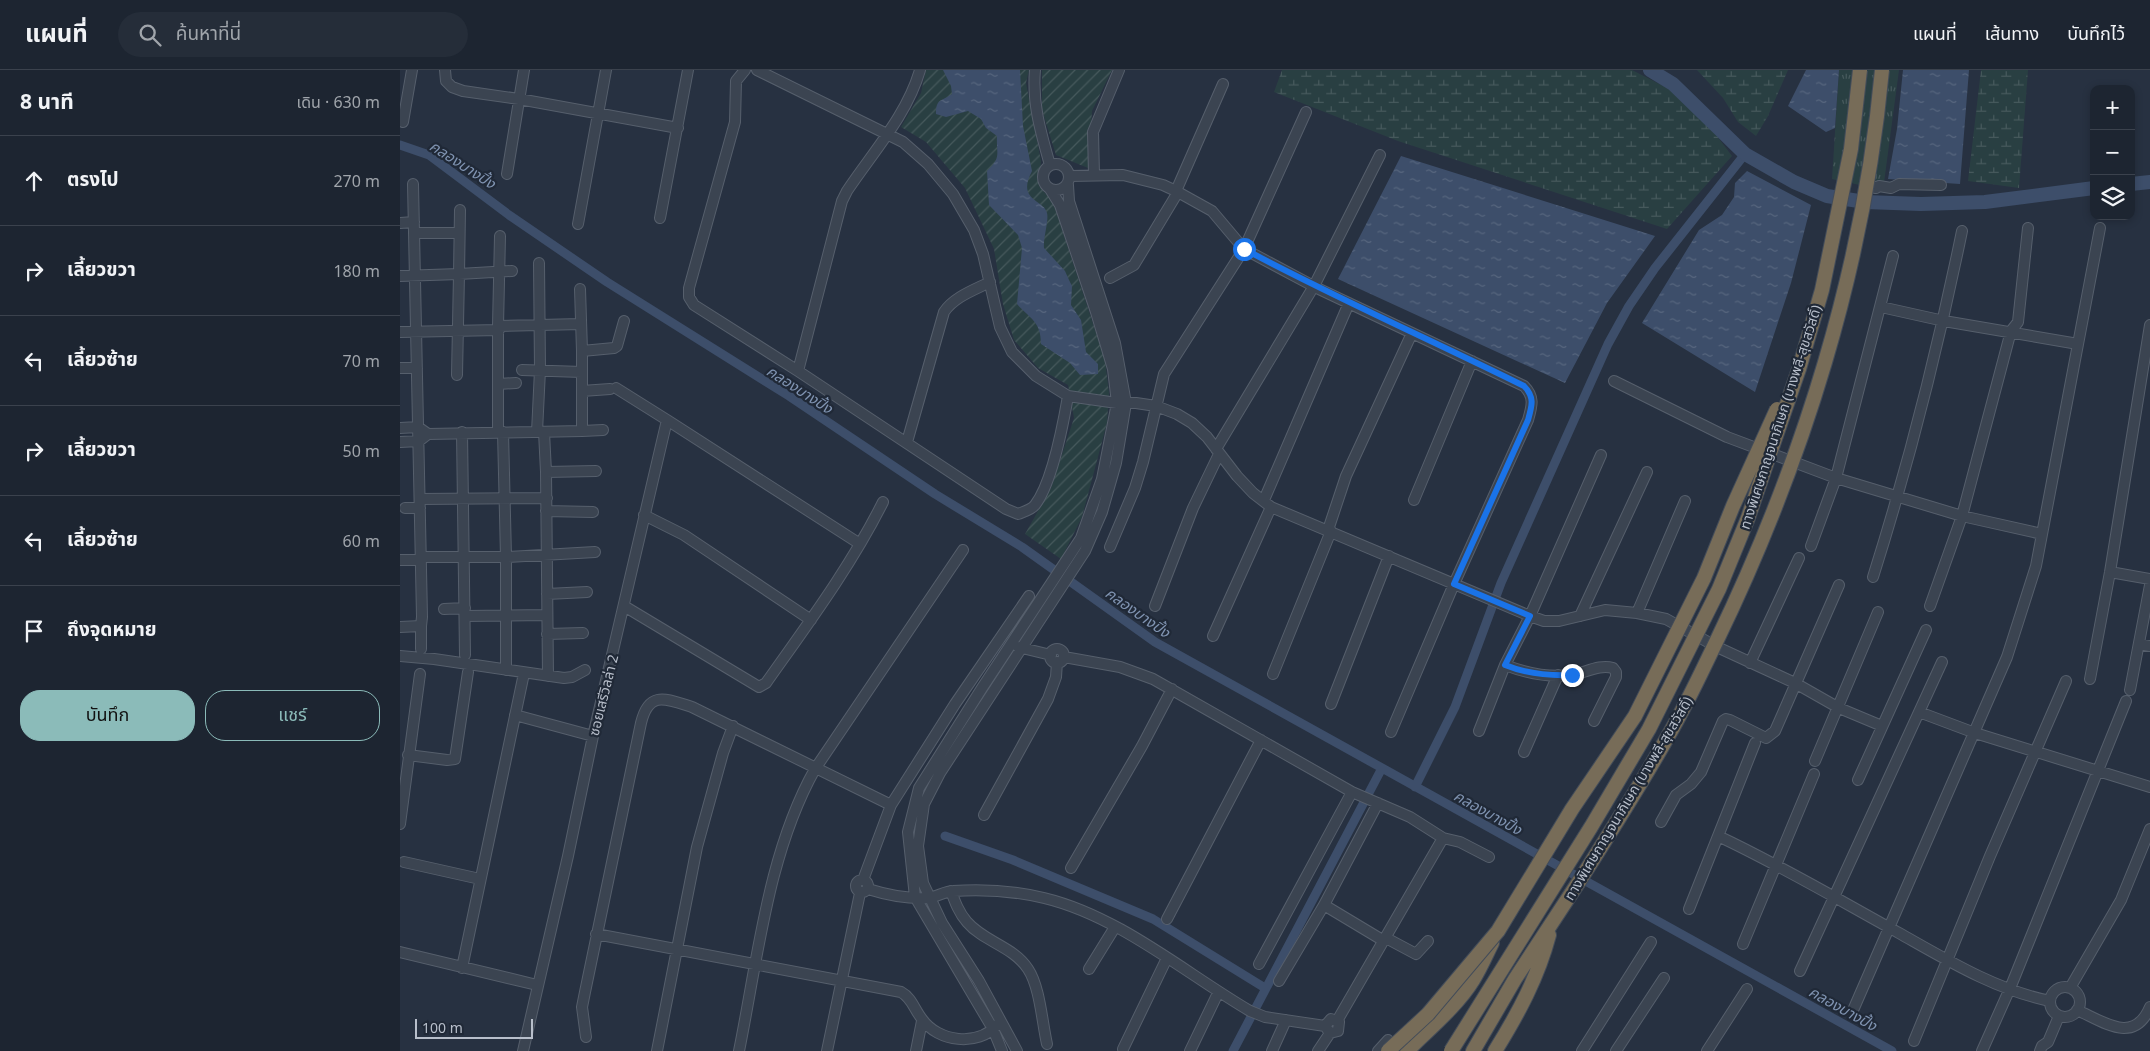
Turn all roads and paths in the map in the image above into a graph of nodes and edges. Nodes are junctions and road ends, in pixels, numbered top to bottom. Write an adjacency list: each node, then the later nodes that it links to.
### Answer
1 (412, 70): 18 (street)
2 (445, 70): 15 (street)
3 (524, 70): 15 (street)
4 (606, 70): 17 (street)
5 (688, 70): 19 (street)
6 (745, 70): 75 (street)
7 (757, 70): 13 (street)
8 (920, 70): 20 (street)
9 (1035, 70): 22 (street)
10 (1119, 70): 24 (street)
11 (1860, 70): 72 (highway, ทางพิเศษกาญจนาภิเษก (บางพลี-สุขสวัสดิ์), bridge)
12 (1882, 70): 28 (highway, ทางพิเศษกาญจนาภิเษก (บางพลี-สุขสวัสดิ์), bridge)
13 (779, 75): 20 (street)
14 (1223, 84): 30 (street)
15 (519, 99): 17 (street); 23 (street)
16 (1306, 112): 41 (street)
17 (598, 114): 19 (street); 34 (street)
18 (403, 122)
19 (678, 128): 32 (street)
20 (887, 133): 50 (street); 75 (street)
21 (1380, 155): 51 (street)
22 (1050, 166): 25 (street); 29 (street)
23 (507, 174)
24 (1094, 175): 25 (street); 30 (street)
25 (1069, 180): 29 (street); 83 (street)
26 (413, 184): 35 (street)
27 (1941, 185): 28 (street)
28 (1866, 186): 228 (highway, ทางพิเศษกาญจนาภิเษก (บางพลี-สุขสวัสดิ์), bridge)
29 (1050, 189): 83 (street)
30 (1177, 191): 41 (street); 49 (street)
31 (460, 210): 39 (street)
32 (660, 218)
33 (400, 223): 35 (street)
34 (578, 224)
35 (414, 228): 39 (street); 47 (street)
36 (2028, 228): 62 (street)
37 (2100, 228): 66 (street)
38 (1962, 231): 56 (street)
39 (459, 232): 46 (street)
40 (500, 236): 45 (street)
41 (1244, 249): 51 (street); 84 (street)
42 (1892, 256): 54 (street)
43 (539, 263): 58 (street)
44 (512, 271): 45 (street)
45 (498, 272): 46 (street); 60 (street)
46 (459, 274): 47 (street); 61 (street)
47 (416, 275): 48 (street); 64 (street)
48 (400, 276)
49 (1110, 278)
50 (990, 282): 82 (street); 96 (street)
51 (1314, 286): 53 (street); 97 (street)
52 (580, 289): 57 (street)
53 (1349, 303): 65 (street); 111 (street)
54 (1880, 307): 56 (street); 102 (street)
55 (624, 321): 67 (street)
56 (1944, 321): 62 (street); 106 (street)
57 (581, 324): 58 (street); 67 (street)
58 (540, 325): 60 (street); 74 (street)
59 (2150, 325): 68 (street)
60 (498, 328): 61 (street); 80 (street)
61 (458, 330): 64 (street); 77 (street)
62 (2011, 331): 66 (street); 116 (street)
63 (400, 332): 64 (street)
64 (416, 332): 71 (street)
65 (1412, 332): 69 (street); 117 (street)
66 (2078, 344): 118 (street)
67 (582, 351): 76 (street)
68 (2148, 354): 131 (street)
69 (1472, 361): 107 (street); 134 (street)
70 (400, 368): 71 (street)
71 (417, 368): 86 (street)
72 (1799, 369): 230 (highway, bridge); 282 (highway, ทางพิเศษกาญจนาภิเษก (บางพลี-สุขสวัสดิ์), bridge)
73 (522, 370): 74 (street)
74 (540, 370): 76 (street); 92 (street)
75 (798, 371): 96 (street)
76 (582, 372): 81 (street)
77 (458, 375)
78 (1614, 381): 102 (street)
79 (516, 383): 80 (street)
80 (498, 384): 91 (street)
81 (582, 391): 85 (street); 89 (street)
82 (1068, 396): 83 (street); 96 (street)
83 (1122, 403): 84 (street); 158 (street); 161 (street)
84 (1156, 406): 97 (street); 121 (street)
85 (667, 420): 115 (street, ซอยเสรีวิลล่า 2); 119 (street)
86 (418, 427): 87 (street); 93 (street); 94 (street)
87 (400, 428)
88 (603, 430): 89 (street)
89 (582, 431): 92 (street)
90 (462, 432): 91 (street); 93 (street); 103 (street)
91 (500, 432): 92 (street); 104 (street)
92 (541, 432): 100 (street)
93 (428, 434): 94 (street)
94 (419, 441): 95 (street); 110 (street)
95 (400, 442)
96 (907, 442)
97 (1217, 452): 111 (street); 141 (street)
98 (1600, 455): 149 (street)
99 (596, 471): 100 (street)
100 (546, 472): 105 (street)
101 (1647, 472): 150 (street)
102 (1836, 478): 106 (street); 120 (street)
103 (463, 498): 104 (street); 110 (street); 126 (street)
104 (506, 498): 105 (street); 127 (street)
105 (546, 498): 113 (street)
106 (1898, 498): 116 (street); 132 (street)
107 (1414, 500)
108 (882, 502): 119 (street)
109 (1685, 502): 145 (street)
110 (420, 504): 112 (street); 129 (street)
111 (1268, 504): 117 (street); 157 (street)
112 (405, 508)
113 (546, 511): 114 (street); 124 (street)
114 (593, 512)
115 (644, 515): 140 (street, ซอยเสรีวิลล่า 2); 151 (street)
116 (1962, 516): 118 (street); 142 (street)
117 (1329, 531): 125 (street); 173 (street)
118 (2042, 534): 192 (street)
119 (860, 544): 151 (street)
120 (1811, 546)
121 (1110, 547)
122 (963, 550): 200 (street)
123 (595, 552): 124 (street)
124 (546, 555): 127 (street); 138 (street)
125 (1389, 556): 134 (street); 183 (street)
126 (464, 557): 127 (street); 129 (street); 144 (street)
127 (506, 557): 148 (street)
128 (1799, 558): 167 (street)
129 (421, 559): 130 (street); 152 (street)
130 (400, 560)
131 (2110, 572): 133 (street); 177 (street)
132 (1873, 577)
133 (2150, 579)
134 (1454, 584): 149 (street); 191 (street)
135 (1840, 585): 179 (street)
136 (2150, 585): 159 (street)
137 (587, 592): 138 (street)
138 (547, 594): 147 (street)
139 (1029, 596): 207 (street)
140 (624, 606): 151 (street); 193 (street, ซอยเสรีวิลล่า 2)
141 (1155, 606)
142 (1930, 606)
143 (444, 610): 144 (street)
144 (465, 612): 148 (street); 163 (street)
145 (1637, 612): 150 (street); 167 (street)
146 (1878, 612): 184 (street)
147 (547, 615): 148 (street); 156 (street)
148 (506, 616): 169 (street)
149 (1530, 616): 150 (street); 168 (street)
150 (1580, 616)
151 (811, 620)
152 (421, 626): 153 (street); 162 (street)
153 (400, 627)
154 (1926, 630): 189 (street)
155 (583, 633): 156 (street)
156 (547, 634): 174 (street)
157 (1213, 636)
158 (1011, 644): 161 (street); 221 (street)
159 (2139, 644): 160 (street); 181 (street)
160 (2150, 646)
161 (1022, 648): 165 (street); 223 (street)
162 (421, 649)
163 (465, 655)
164 (400, 656): 169 (street)
165 (1057, 658): 180 (street); 208 (street)
166 (1942, 662): 185 (street)
167 (1750, 663): 179 (street)
168 (1505, 665): 175 (street); 190 (street)
169 (506, 670): 174 (street)
170 (585, 670): 174 (street)
171 (468, 672): 198 (street)
172 (420, 674): 198 (street)
173 (1272, 674)
174 (548, 676)
175 (1558, 676): 187 (street); 196 (street)
176 (523, 678): 186 (street)
177 (2090, 679)
178 (2066, 681): 197 (street)
179 (1795, 683): 184 (street); 209 (street)
180 (1172, 689): 194 (street); 217 (street)
181 (2130, 690)
182 (2126, 701): 201 (street)
183 (1331, 704)
184 (1839, 708): 189 (street); 199 (street)
185 (1919, 712): 192 (street); 222 (street)
186 (515, 715): 193 (street); 218 (street)
187 (1594, 720)
188 (733, 726): 200 (street); 231 (street); 236 (street)
189 (1882, 726): 203 (street)
190 (1479, 731)
191 (1391, 732)
192 (1975, 733): 197 (street); 229 (street)
193 (593, 736): 248 (street, ซอยเสรีวิลล่า 2)
194 (1261, 740): 205 (street); 226 (street)
195 (1755, 743): 212 (street)
196 (1524, 752)
197 (2036, 752): 201 (street); 239 (street)
198 (408, 755): 210 (street)
199 (1815, 761)
200 (815, 769): 207 (street); 241 (street)
201 (2098, 770): 204 (street); 251 (street)
202 (1814, 774): 216 (street)
203 (1858, 780)
204 (2150, 788)
205 (1355, 793): 206 (street); 240 (street)
206 (1376, 803): 213 (street); 224 (street)
207 (891, 805): 219 (street)
208 (984, 815)
209 (1661, 822)
210 (400, 824)
211 (2150, 829): 249 (street)
212 (1718, 836): 216 (street); 225 (street)
213 (1443, 838): 214 (street); 232 (street)
214 (1489, 857)
215 (404, 862): 218 (street)
216 (1776, 863): 222 (street); 235 (street)
217 (1071, 868)
218 (480, 879): 242 (street)
219 (864, 887): 221 (street); 246 (street)
220 (951, 891): 223 (street); 227 (street); 265 (street)
221 (915, 897): 223 (street); 261 (street)
222 (1835, 897): 229 (street); 244 (street)
223 (929, 898): 258 (street)
224 (1324, 905): 232 (street); 247 (street)
225 (1689, 908)
226 (1168, 919)
227 (1115, 927): 238 (street); 243 (street)
228 (1550, 927): 283 (highway, ทางพิเศษกาญจนาภิเษก (บางพลี-สุขสวัสดิ์)); 284 (highway)
229 (1888, 927): 239 (street); 255 (street)
230 (1498, 931): 279 (highway, bridge); 281 (highway, bridge)
231 (596, 934): 236 (street); 263 (street)
232 (1385, 939): 233 (street); 262 (street)
233 (1428, 941)
234 (1651, 942): 285 (street)
235 (1743, 944)
236 (678, 950): 241 (street); 269 (street)
237 (400, 952): 242 (street)
238 (1167, 958): 252 (street); 267 (street)
239 (1948, 961): 251 (street); 264 (street)
240 (1258, 964)
241 (756, 965): 246 (street); 270 (street)
242 (462, 968): 248 (street)
243 (1089, 969)
244 (1800, 971)
245 (1664, 978): 286 (street)
246 (842, 981): 260 (street); 271 (street)
247 (1278, 981)
248 (537, 985): 268 (street, ซอยเสรีวิลล่า 2)
249 (2070, 988): 253 (street); 256 (street)
250 (1746, 989): 287 (street)
251 (2010, 989): 253 (street); 288 (street)
252 (1218, 993): 259 (street); 275 (street)
253 (2050, 1001): 257 (street)
254 (2150, 1007): 256 (street)
255 (1854, 1008)
256 (2077, 1010): 257 (street)
257 (2059, 1016): 266 (street)
258 (1001, 1020): 261 (street); 274 (street)
259 (1286, 1020): 262 (street); 276 (street)
260 (922, 1021): 261 (street); 272 (street)
261 (993, 1029): 273 (street)
262 (1328, 1029): 277 (street)
263 (586, 1038)
264 (1914, 1040)
265 (1047, 1044)
266 (2049, 1047): 289 (street)
267 (1123, 1049)
268 (522, 1051)
269 (657, 1051)
270 (739, 1051)
271 (828, 1051)
272 (916, 1051)
273 (1002, 1051)
274 (1017, 1051)
275 (1190, 1051)
276 (1272, 1051)
277 (1318, 1051)
278 (1378, 1051): 280 (street)
279 (1388, 1051)
280 (1401, 1051)
281 (1406, 1051)
282 (1451, 1051)
283 (1473, 1051)
284 (1495, 1051)
285 (1582, 1051)
286 (1616, 1051)
287 (1707, 1051)
288 (1982, 1051)
289 (2040, 1051)

